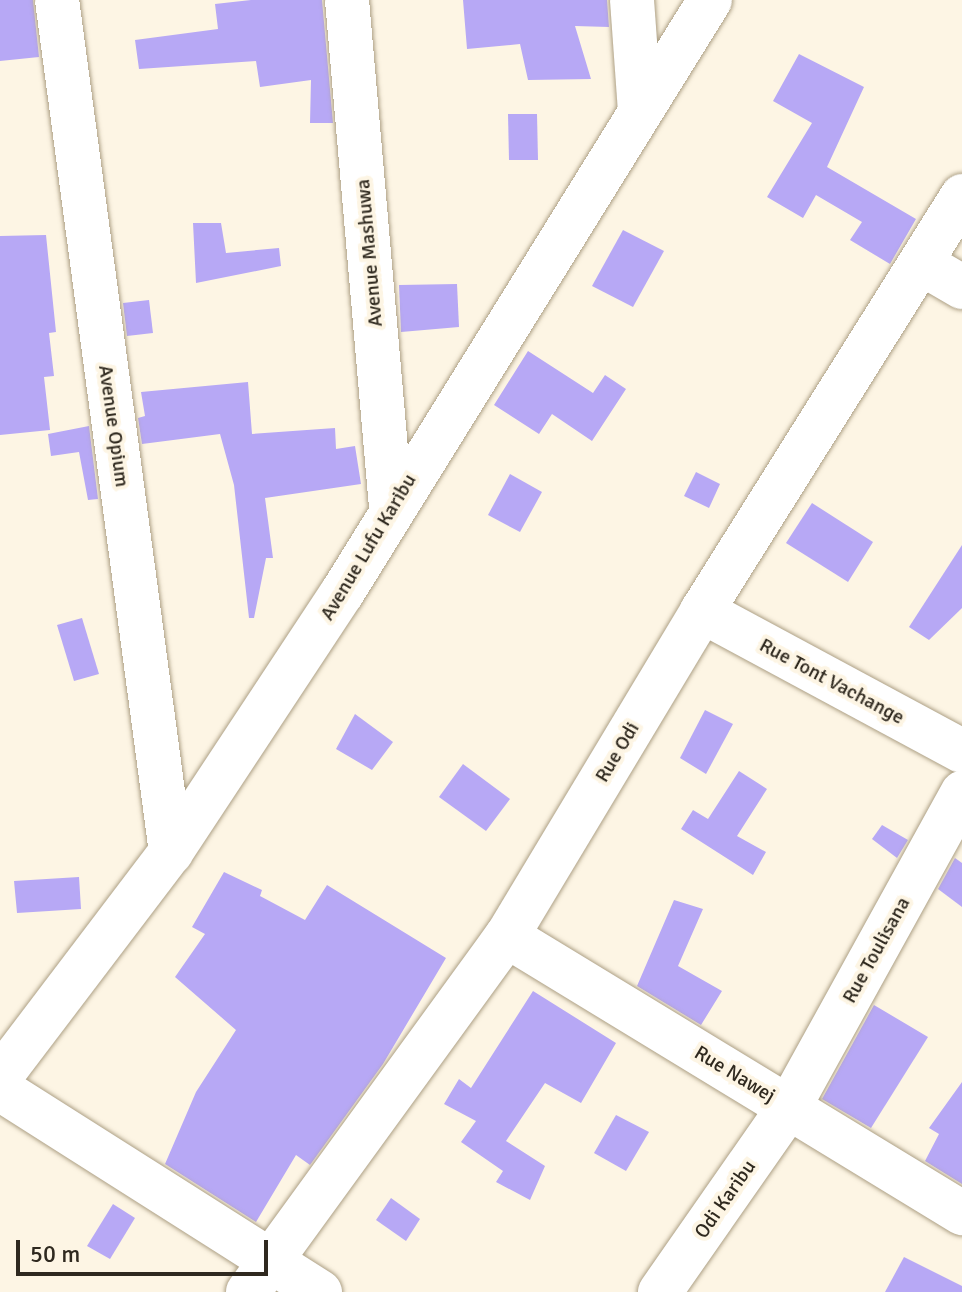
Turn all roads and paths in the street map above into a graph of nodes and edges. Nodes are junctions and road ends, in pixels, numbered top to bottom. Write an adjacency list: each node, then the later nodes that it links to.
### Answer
1 (57, 0): 13 (street, Avenue Opium)
2 (347, 0): 9 (street, Avenue Mashuwa)
3 (632, 0): 5 (street)
4 (710, 0): 5 (street, Avenue Lufu Karibu)
5 (640, 111): 9 (street, Avenue Lufu Karibu)
6 (962, 196): 7 (street, Rue Odi)
7 (921, 263): 8 (street); 10 (street, Rue Odi)
8 (962, 287)
9 (391, 507): 13 (street, Avenue Lufu Karibu)
10 (702, 611): 11 (street, Rue Tont Vachange); 14 (street, Rue Odi)
11 (962, 751)
12 (962, 793): 17 (street, Rue Toulisana)
13 (171, 852): 15 (street, Avenue Lufu Karibu)
14 (507, 936): 17 (street, Rue Nawej); 19 (street, Rue Odi)
15 (0, 1077)
16 (0, 1089): 19 (street)
17 (789, 1107): 18 (street, Rue Nawej); 21 (street, Odi Karibu)
18 (962, 1213)
19 (259, 1276): 20 (street)
20 (320, 1292)
21 (660, 1292)

